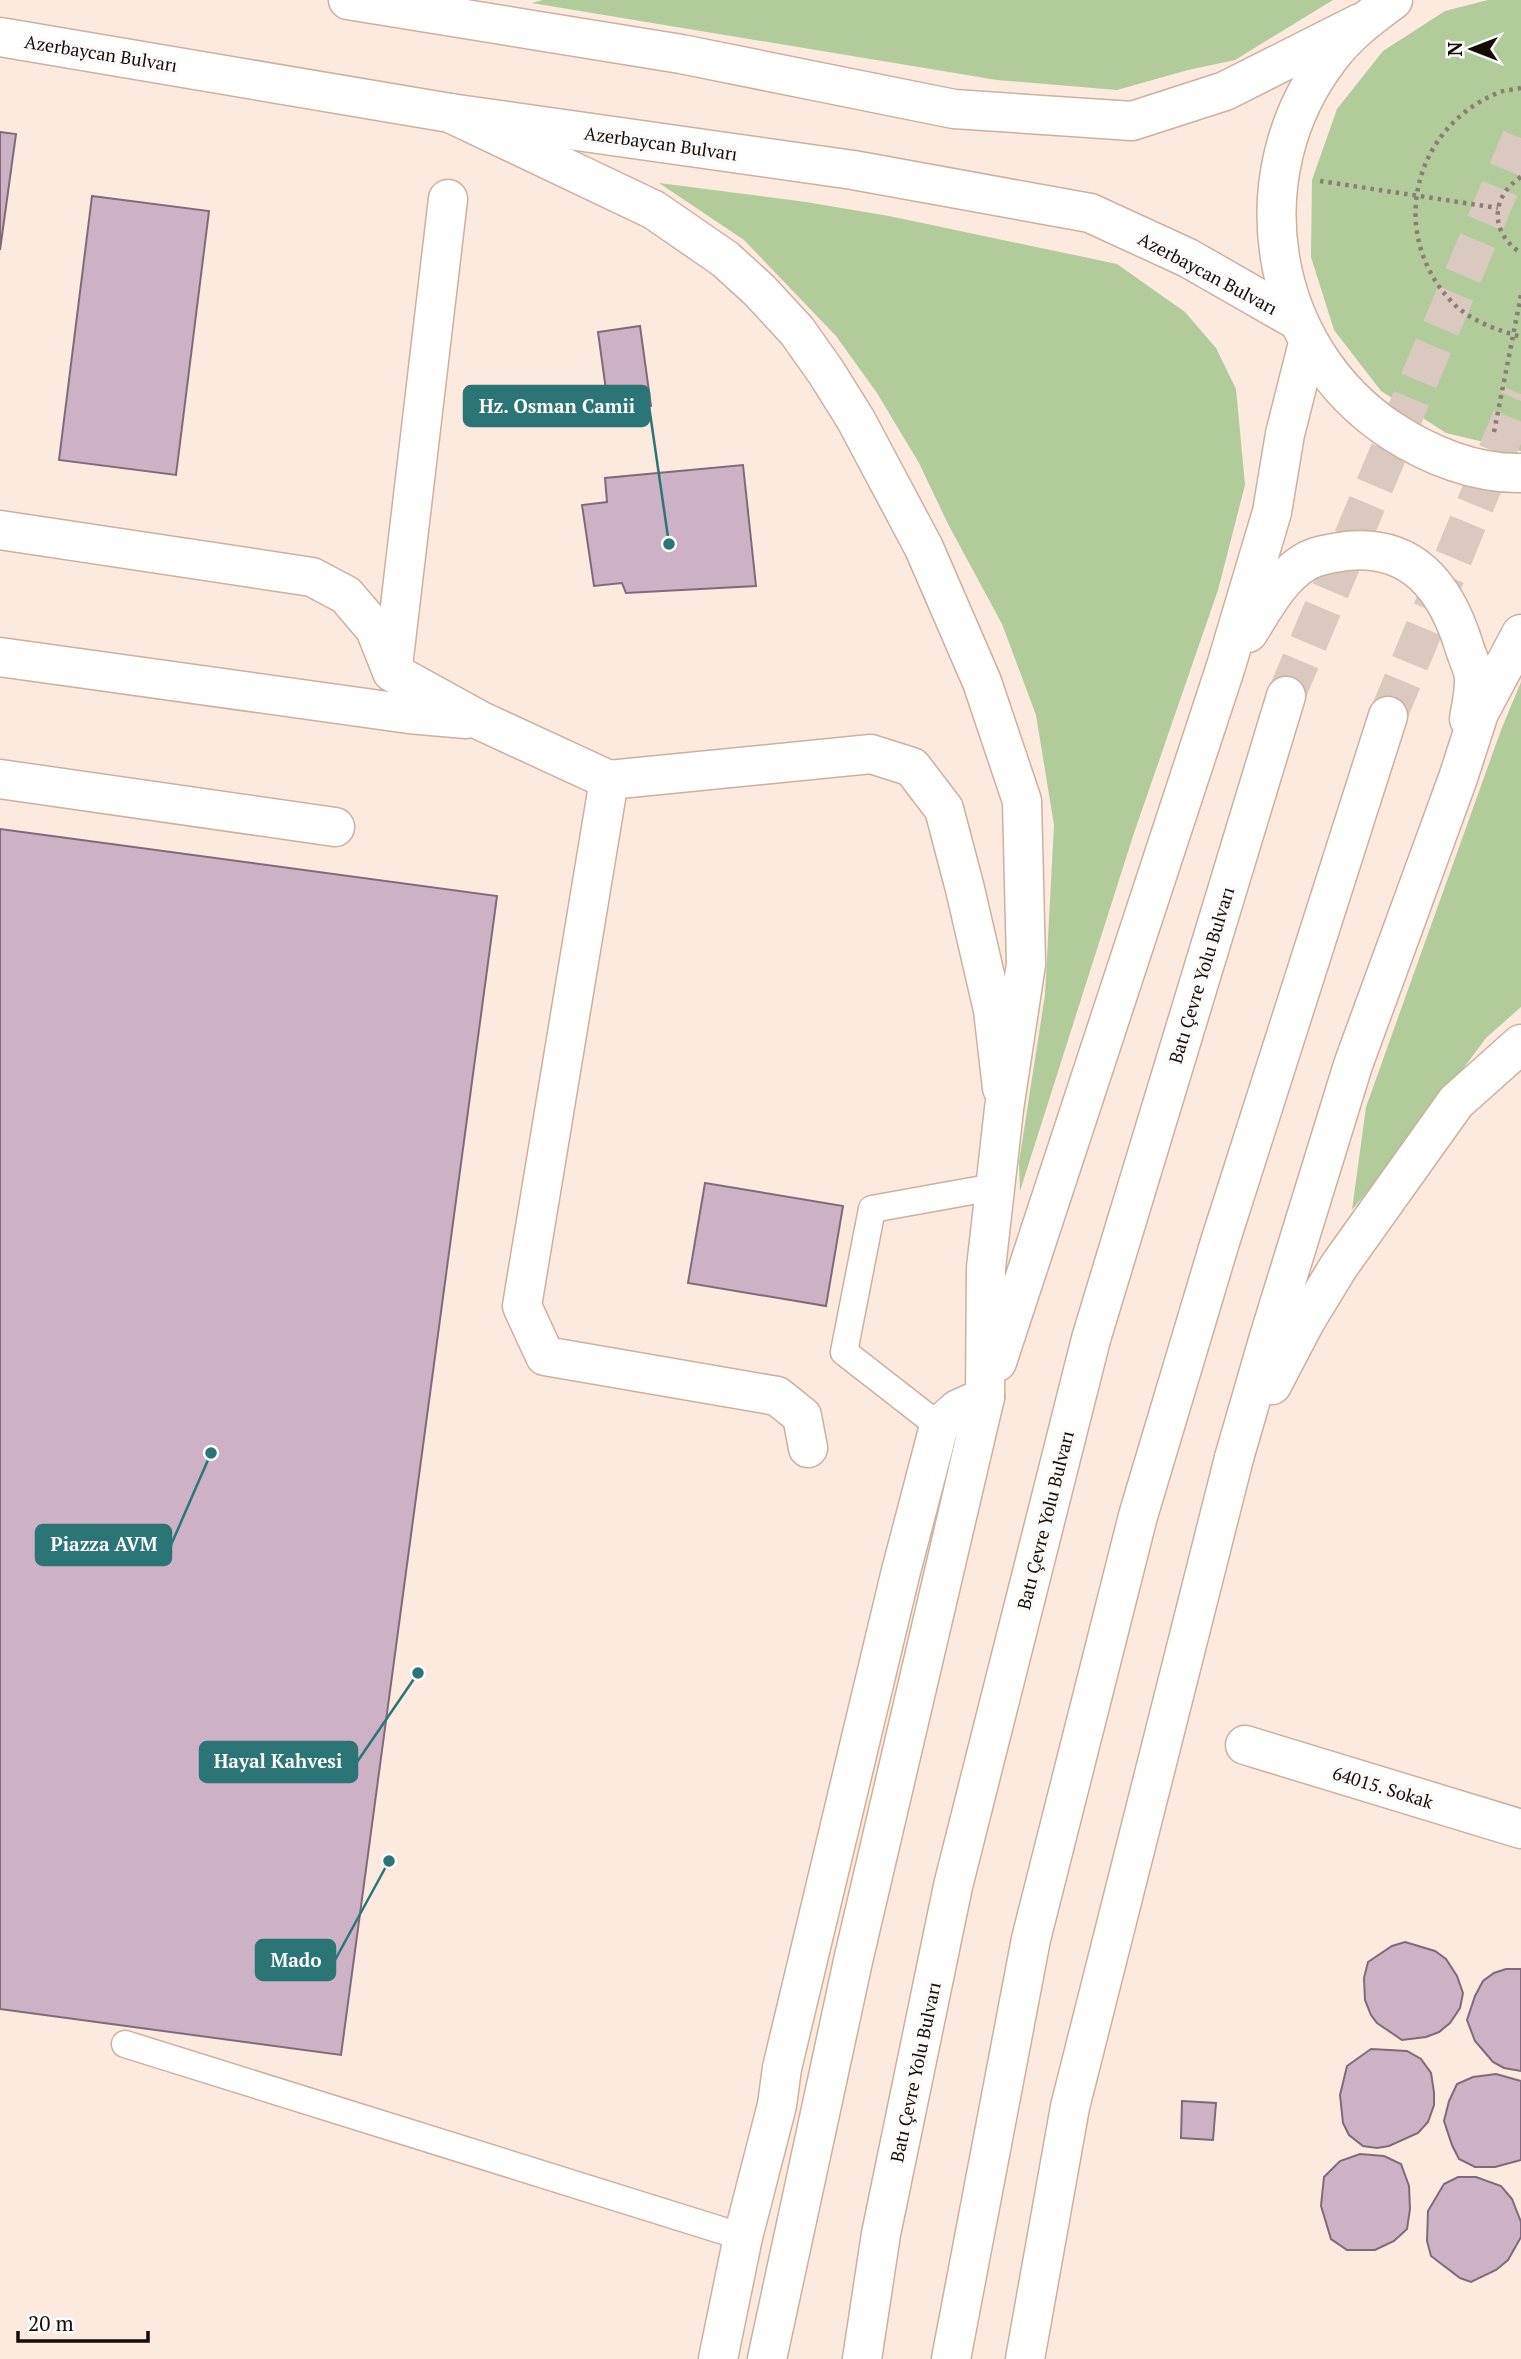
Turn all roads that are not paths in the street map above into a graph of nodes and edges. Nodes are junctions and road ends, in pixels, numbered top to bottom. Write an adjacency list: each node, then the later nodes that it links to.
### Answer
1 (348, 0): 3 (main road)
2 (1392, 0): 3 (main road)
3 (1362, 22): 7 (main road)
4 (0, 37): 5 (main road, Azerbaycan Bulvarı)
5 (450, 113): 7 (main road, Azerbaycan Bulvarı); 22 (main road)
6 (448, 199): 13 (main road)
7 (1303, 332): 8 (main road); 12 (main road)
8 (1521, 473)
9 (0, 530): 13 (main road)
10 (1521, 634): 17 (main road)
11 (0, 657): 16 (main road)
12 (1226, 666): 17 (main road); 24 (main road)
13 (392, 672): 16 (main road)
14 (1286, 696): 34 (main road, Batı Çevre Yolu Bulvarı)
15 (1388, 716): 35 (main road)
16 (480, 720): 19 (main road)
17 (1464, 760): 27 (main road)
18 (0, 779): 20 (main road)
19 (609, 780): 22 (main road); 26 (main road)
20 (335, 827)
21 (1521, 1044): 27 (main road)
22 (1004, 1109): 23 (main road)
23 (994, 1187): 24 (main road); 25 (lane)
24 (985, 1397): 25 (main road); 33 (main road)
25 (939, 1426): 31 (main road)
26 (808, 1448)
27 (1234, 1458): 36 (main road)
28 (1245, 1745): 29 (main road, 64015. Sokak)
29 (1521, 1829)
30 (125, 2044): 31 (lane)
31 (743, 2237): 32 (main road)
32 (718, 2359)
33 (767, 2359)
34 (862, 2359)
35 (951, 2359)
36 (1025, 2359)

